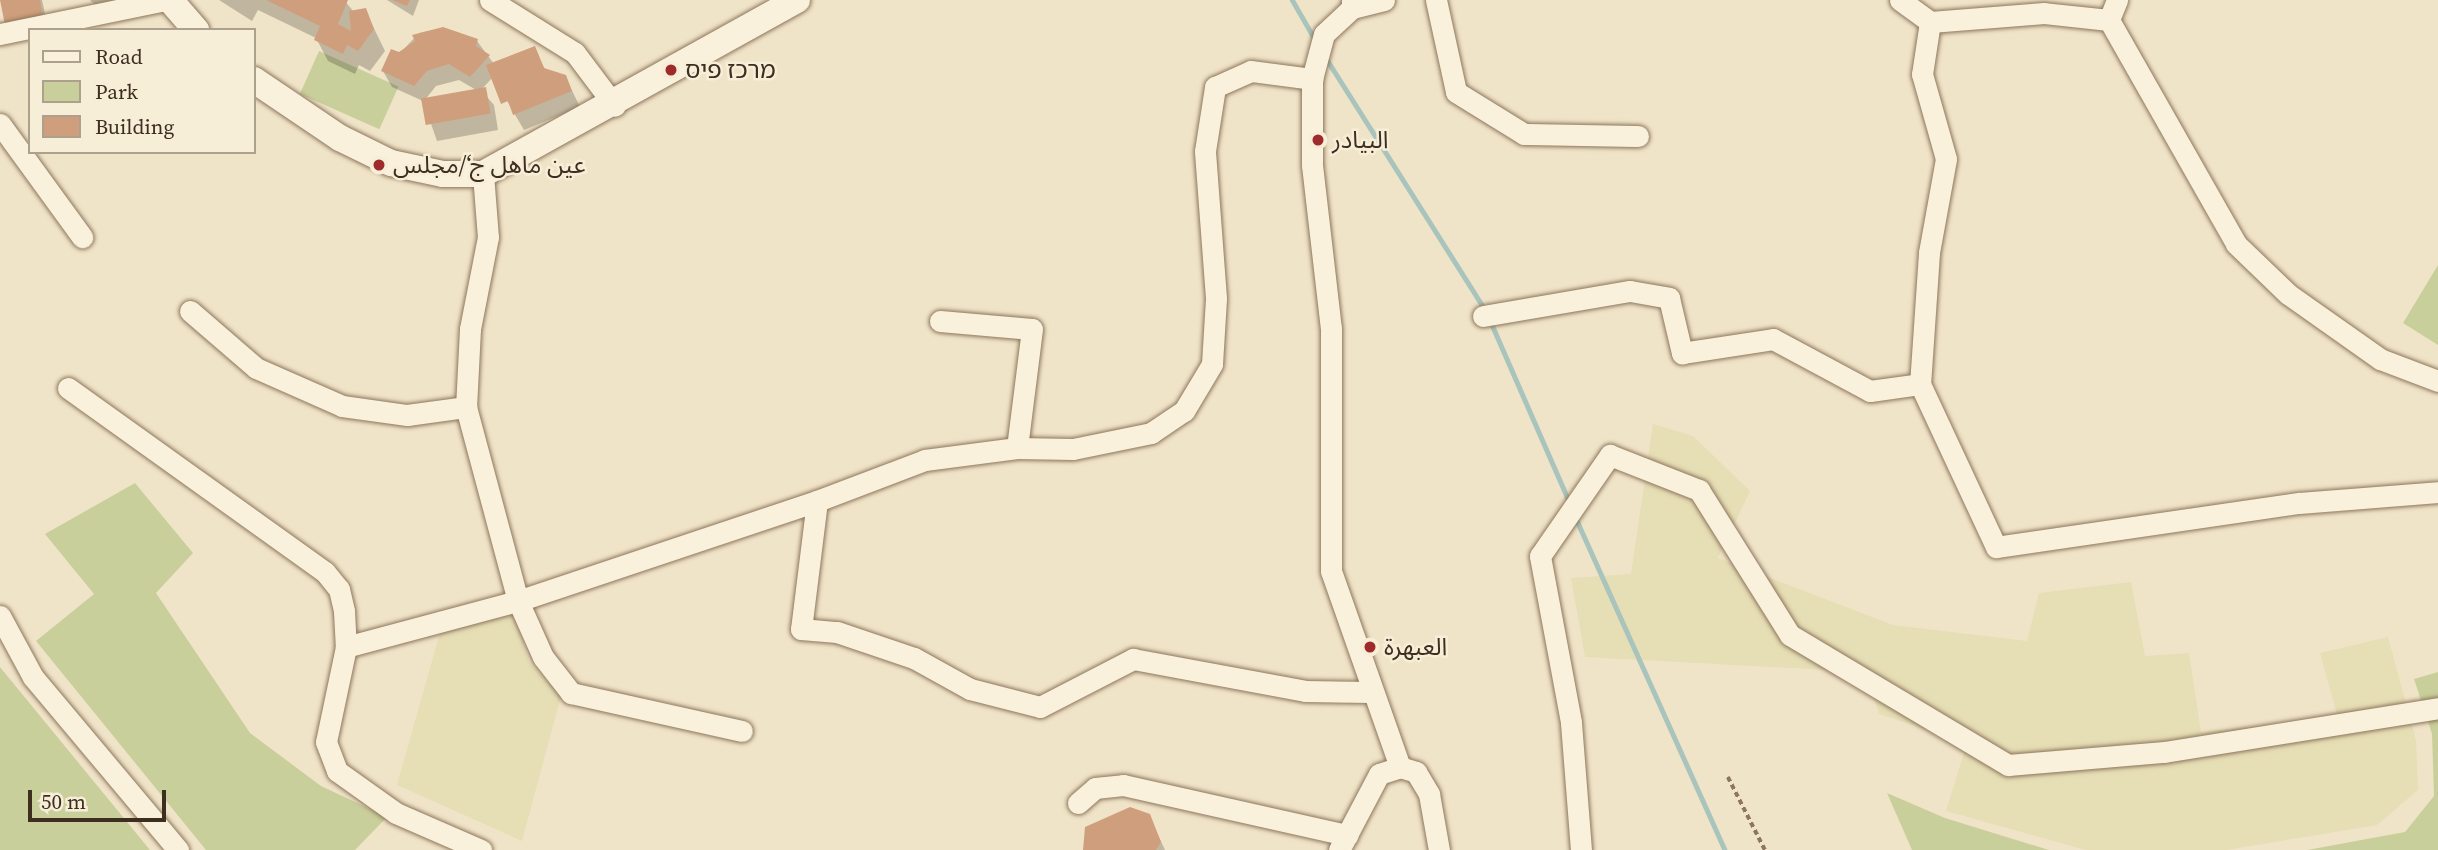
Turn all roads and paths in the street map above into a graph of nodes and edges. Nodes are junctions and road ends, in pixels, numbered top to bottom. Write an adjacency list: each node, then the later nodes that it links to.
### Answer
1 (168, 0): 11 (street); 12 (street)
2 (491, 0): 16 (street)
3 (797, 0): 16 (street)
4 (1384, 0): 7 (street)
5 (1436, 0): 18 (street)
6 (1900, 0): 9 (street)
7 (1352, 4): 14 (street)
8 (2113, 10): 9 (street); 24 (street)
9 (1930, 22): 25 (street)
10 (28, 28): 13 (street)
11 (30, 28)
12 (194, 28)
13 (0, 34)
14 (1312, 79): 28 (street); 34 (street)
15 (256, 81): 19 (street)
16 (615, 106): 19 (street)
17 (0, 124): 20 (street)
18 (1638, 136)
19 (483, 174): 27 (street)
20 (82, 237)
21 (190, 311): 27 (street)
22 (1483, 316): 25 (street)
23 (940, 321): 28 (street)
24 (2438, 381)
25 (1920, 384): 29 (street)
26 (68, 388): 33 (street)
27 (466, 407): 31 (street)
28 (1017, 449): 30 (street)
29 (2438, 492)
30 (817, 502): 31 (street); 34 (street)
31 (518, 601): 33 (street); 36 (street)
32 (0, 617): 41 (street)
33 (346, 647): 42 (street)
34 (1372, 692): 37 (street)
35 (2438, 708): 44 (street)
36 (742, 731)
37 (1400, 767): 40 (street); 43 (street)
38 (1728, 777): 45 (path)
39 (1078, 803): 40 (street)
40 (1343, 842)
41 (178, 850)
42 (481, 850)
43 (1439, 850)
44 (1581, 850)
45 (1765, 850)

